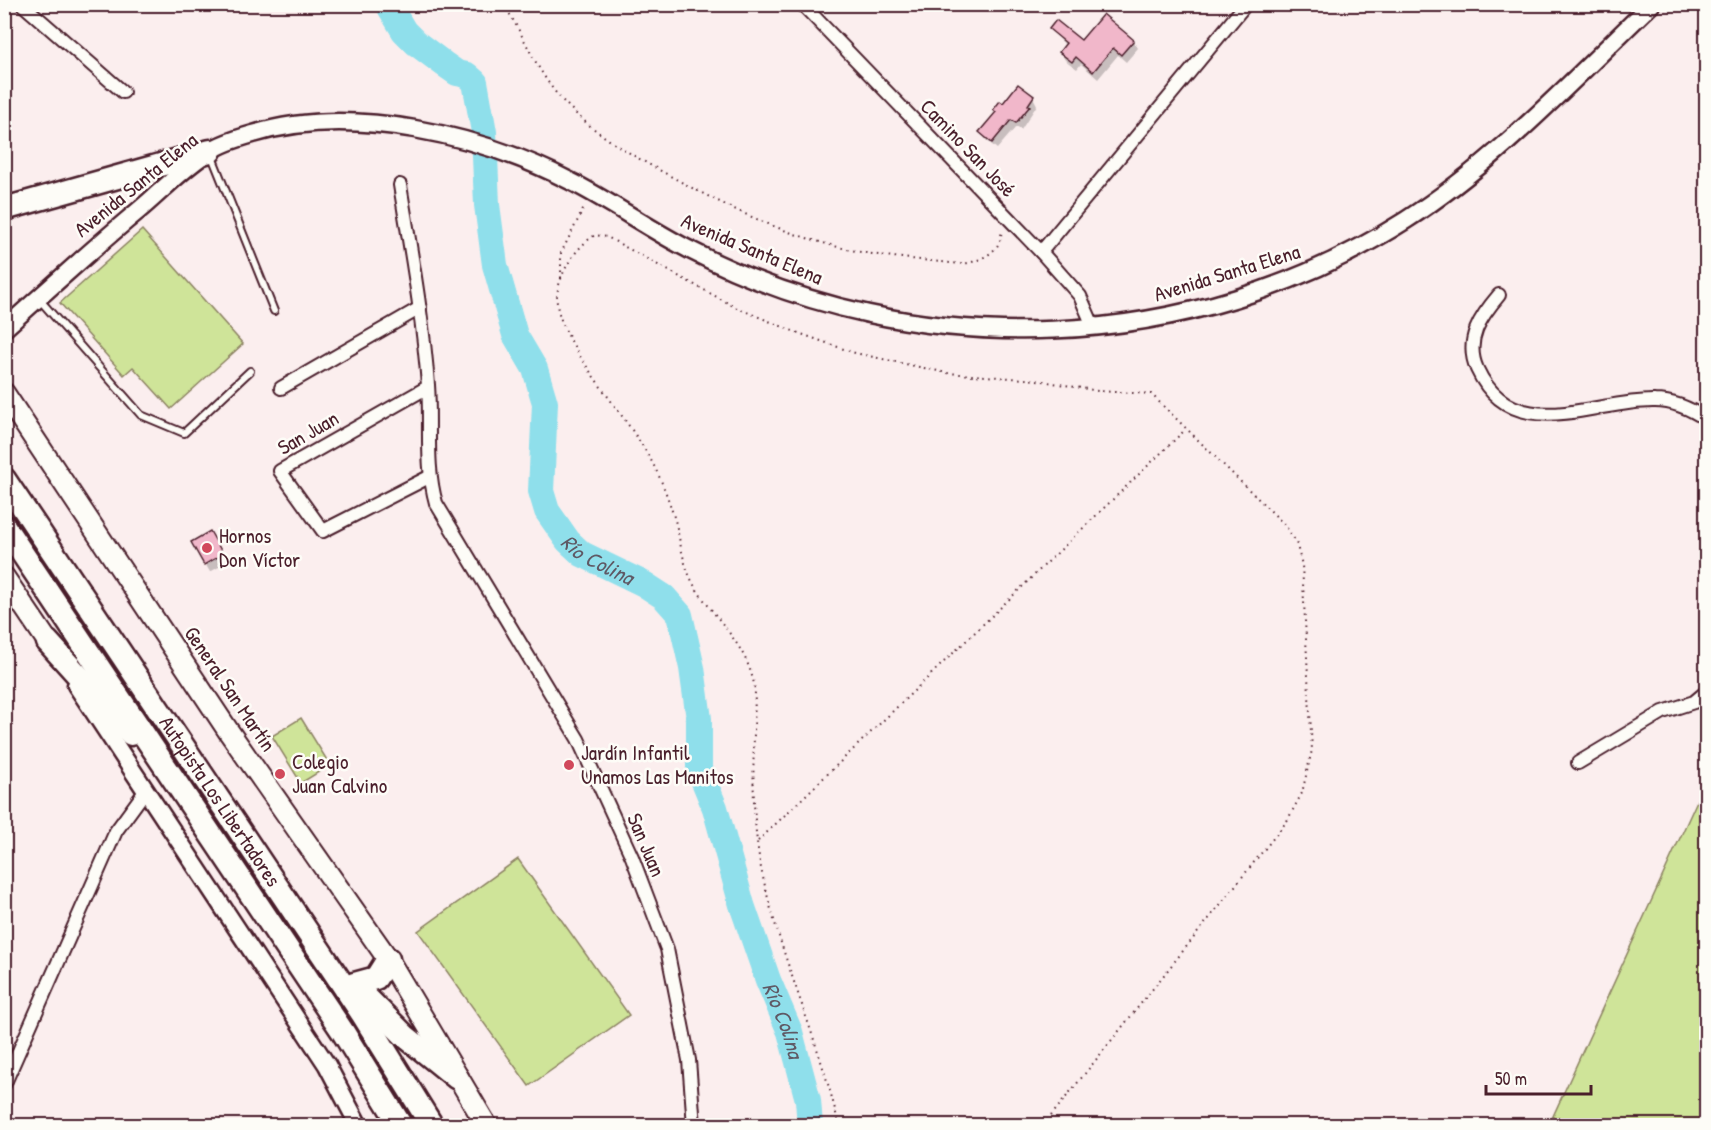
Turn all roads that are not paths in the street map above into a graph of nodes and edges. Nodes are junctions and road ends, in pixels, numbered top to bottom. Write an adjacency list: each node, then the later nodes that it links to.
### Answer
1 (22, 4): 7 (street)
2 (1246, 4): 11 (street)
3 (1631, 4): 6 (street)
4 (1652, 4): 6 (street, Avenida Santa Elena)
5 (798, 9): 11 (street, Camino San José)
6 (1629, 27): 16 (street, Avenida Santa Elena)
7 (123, 92)
8 (210, 151): 10 (highway); 13 (street, Avenida Santa Elena); 15 (lane); 16 (street, Avenida Santa Elena)
9 (400, 185): 14 (street, San Juan)
10 (4, 209)
11 (1041, 252): 16 (street, Camino San José)
12 (1499, 295): 23 (street)
13 (38, 298): 17 (street, Avenida Santa Elena); 18 (lane)
14 (420, 308): 19 (street, San Juan); 20 (street)
15 (274, 311)
16 (1094, 328)
17 (4, 329)
18 (250, 371)
19 (428, 387): 25 (street, San Juan); 25 (street, San Juan)
20 (281, 388)
21 (4, 393): 24 (main road, General San Martín)
22 (4, 405): 24 (main road, General San Martín)
23 (1707, 419)
24 (28, 432): 35 (main road, General San Martín)
25 (429, 477): 43 (street, San Juan)
26 (4, 479): 34 (highway, Autopista Los Libertadores)
27 (4, 526): 33 (highway, Autopista Los Libertadores)
28 (4, 577): 29 (main road)
29 (48, 642): 32 (street); 33 (highway)
30 (1706, 696): 31 (street)
31 (1578, 763)
32 (146, 790): 38 (street); 39 (street)
33 (184, 791): 40 (highway, Autopista Los Libertadores)
34 (316, 944): 36 (highway); 41 (highway, Autopista Los Libertadores)
35 (388, 959): 36 (highway); 37 (main road, General San Martín)
36 (354, 984): 37 (highway)
37 (457, 1078): 42 (main road, General San Martín)
38 (4, 1085)
39 (359, 1125)
40 (401, 1125)
41 (432, 1125)
42 (487, 1125)
43 (694, 1125)

